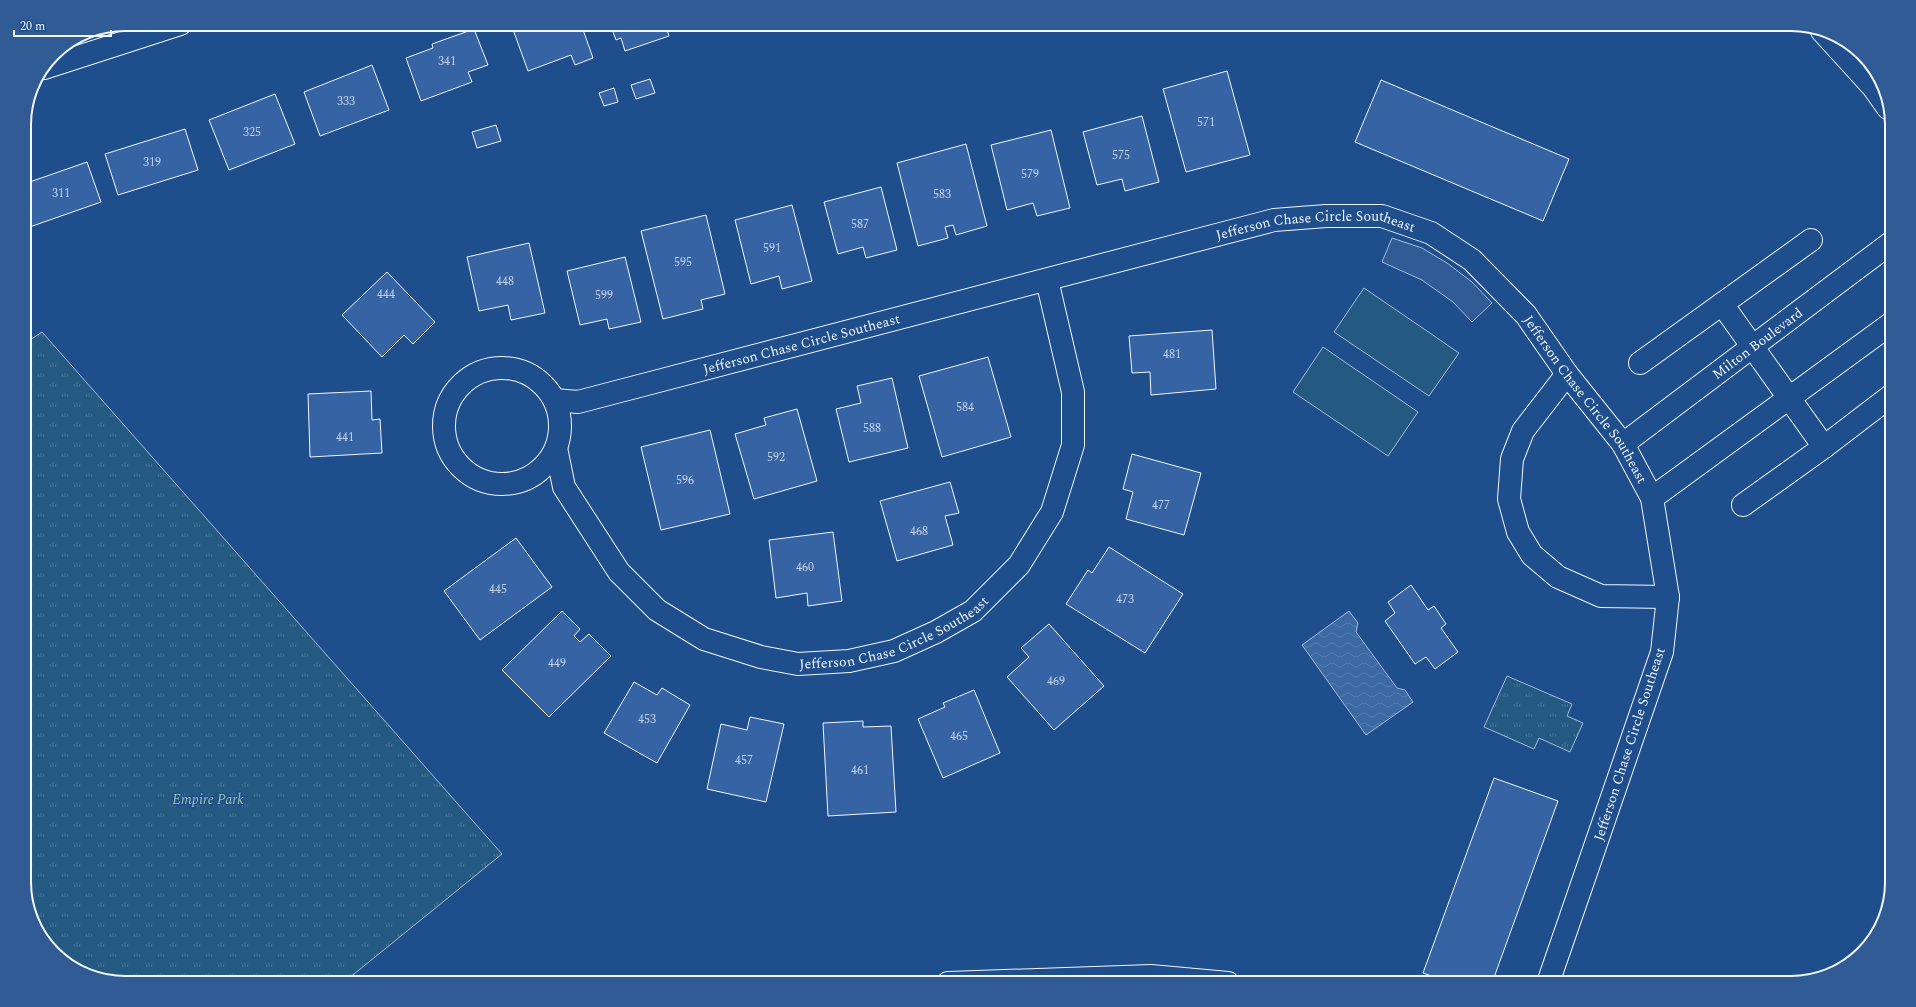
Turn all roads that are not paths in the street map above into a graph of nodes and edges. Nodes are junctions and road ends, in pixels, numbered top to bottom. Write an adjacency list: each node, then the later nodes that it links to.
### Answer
1 (158, 31): 3 (street)
2 (1830, 40): 4 (street)
3 (54, 65)
4 (1881, 98)
5 (1811, 240): 8 (street)
6 (1885, 247): 10 (street, Milton Boulevard)
7 (1047, 280): 12 (street, Jefferson Chase Circle Southeast); 14 (street, Jefferson Chase Circle Southeast); 18 (street, Jefferson Chase Circle Southeast)
8 (1722, 304): 10 (street); 11 (street)
9 (1885, 329): 13 (street)
10 (1754, 346): 13 (street); 16 (street, Milton Boulevard)
11 (1640, 363)
12 (1567, 374): 16 (street, Jefferson Chase Circle Southeast); 21 (street)
13 (1789, 398): 17 (street); 19 (street)
14 (555, 400): 18 (street, Jefferson Chase Circle Southeast); 18 (street, Jefferson Chase Circle Southeast)
15 (1885, 400): 17 (street)
16 (1623, 444): 19 (street, Jefferson Chase Circle Southeast)
17 (1824, 447): 20 (street)
18 (556, 448)
19 (1652, 498): 21 (street, Jefferson Chase Circle Southeast)
20 (1743, 505)
21 (1668, 597): 22 (street, Jefferson Chase Circle Southeast)
22 (1550, 976)

